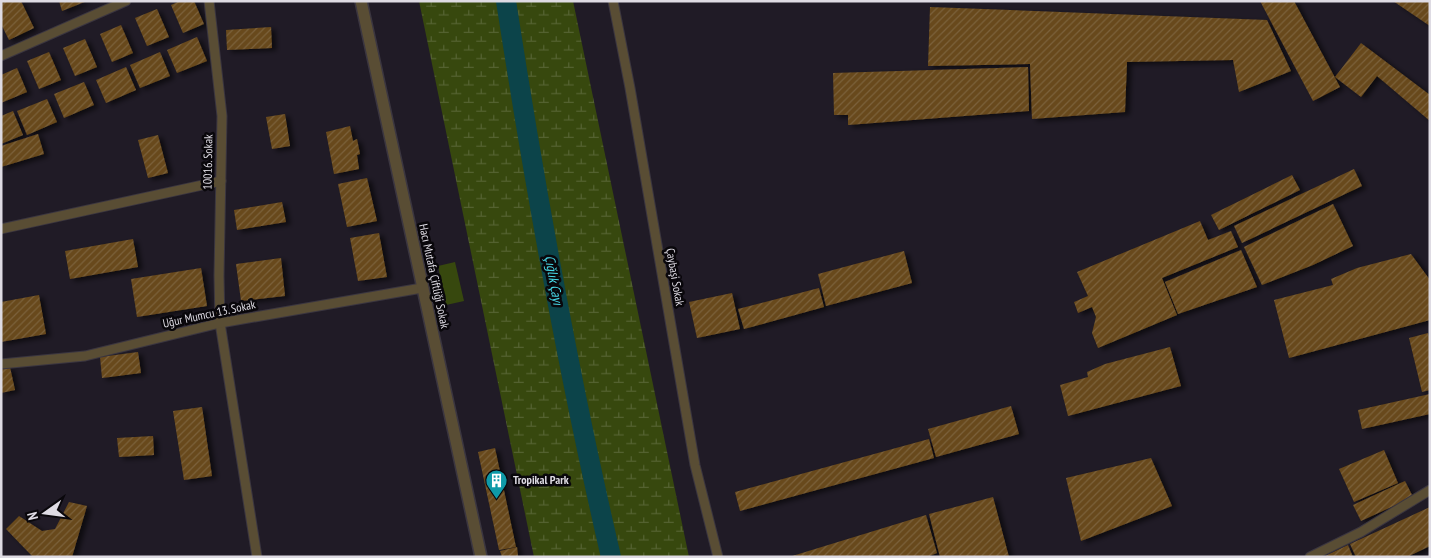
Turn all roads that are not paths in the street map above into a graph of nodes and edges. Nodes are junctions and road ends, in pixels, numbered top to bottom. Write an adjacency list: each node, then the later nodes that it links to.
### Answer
1 (126, 1): 5 (street)
2 (209, 1): 6 (street, 10016. Sokak)
3 (361, 1): 8 (street, Hacı Mutafa Çiftliği Sokak)
4 (613, 1): 14 (street, Çaybaşi Sokak)
5 (1, 56)
6 (221, 181): 7 (street); 9 (street, 10016. Sokak)
7 (1, 229)
8 (422, 288): 9 (street, Uğur Mumcu 13. Sokak); 13 (street, Hacı Mutafa Çiftliği Sokak)
9 (220, 323): 10 (street, Uğur Mumcu 13. Sokak); 12 (street, 10016. Sokak)
10 (1, 364)
11 (1430, 490): 15 (street)
12 (256, 557)
13 (481, 557)
14 (718, 557)
15 (1310, 557)

